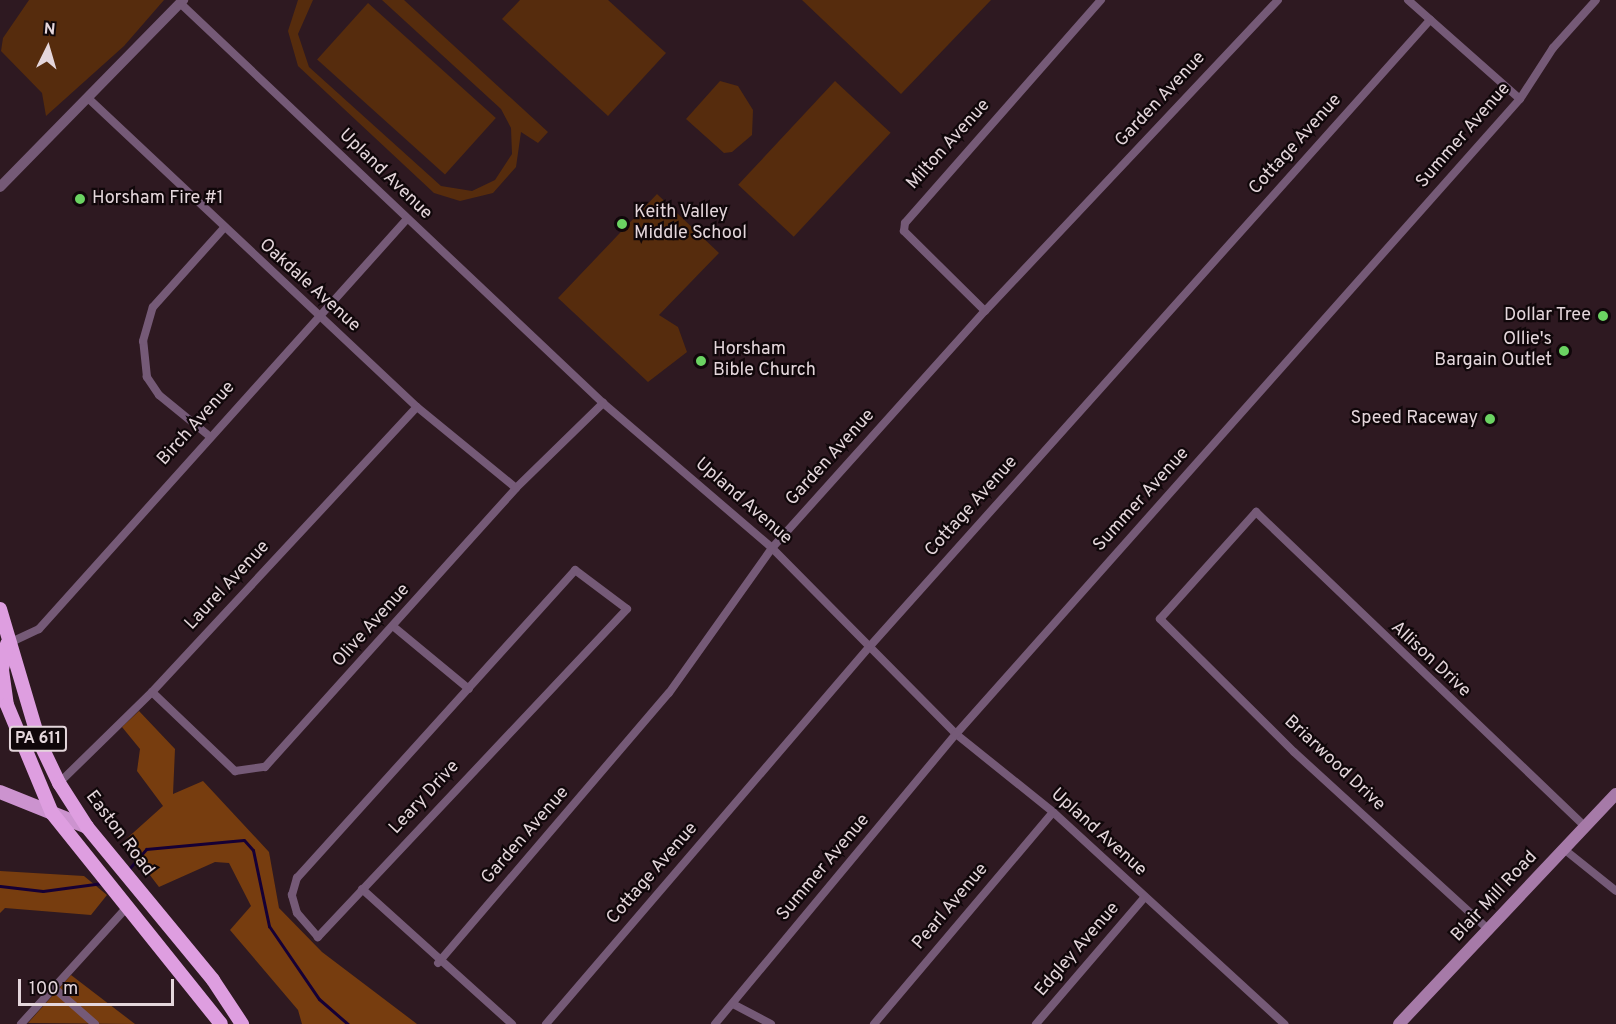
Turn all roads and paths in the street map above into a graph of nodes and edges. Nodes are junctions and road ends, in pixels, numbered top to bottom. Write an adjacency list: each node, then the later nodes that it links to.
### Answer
1 (1101, 0): 12 (street, Milton Avenue)
2 (1278, 0): 12 (street, Garden Avenue)
3 (1408, 0): 6 (street)
4 (1596, 0): 8 (street, Summer Avenue)
5 (182, 2): 7 (street); 10 (street, Upland Avenue)
6 (1430, 20): 8 (street); 23 (street, Cottage Avenue)
7 (89, 99): 9 (street); 11 (street, Oakdale Avenue)
8 (1520, 99): 26 (street, Summer Avenue)
9 (0, 188)
10 (407, 219): 13 (street, Birch Avenue); 14 (street, Upland Avenue)
11 (223, 229): 13 (street, Oakdale Avenue); 16 (street)
12 (985, 310): 19 (street, Garden Avenue)
13 (320, 318): 15 (street, Oakdale Avenue); 16 (street, Birch Avenue)
14 (603, 403): 17 (street, Olive Avenue); 19 (street, Upland Avenue)
15 (417, 407): 17 (street, Oakdale Avenue); 25 (street, Laurel Avenue)
16 (208, 435): 22 (street, Birch Avenue)
17 (516, 488): 21 (street, Olive Avenue)
18 (1256, 512): 33 (street, Allison Drive); 39 (street, Briarwood Drive)
19 (772, 548): 23 (street, Upland Avenue); 40 (street, Garden Avenue)
20 (0, 609): 22 (highway, Easton Road / PA 611)
21 (394, 627): 24 (street); 25 (street, Olive Avenue)
22 (7, 645): 27 (highway, Easton Road / PA 611); 31 (highway, Easton Road / PA 611)
23 (871, 645): 26 (street, Upland Avenue); 48 (street, Cottage Avenue)
24 (469, 689): 35 (street, Leary Drive); 35 (street, Leary Drive)
25 (152, 692): 27 (street, Laurel Avenue)
26 (956, 734): 30 (street, Upland Avenue); 42 (street, Summer Avenue)
27 (59, 783): 32 (highway, Easton Road / PA 611)
28 (0, 792): 31 (main road)
29 (1616, 794): 33 (main road, Blair Mill Road)
30 (1053, 812): 37 (street, Upland Avenue); 51 (street, Pearl Avenue)
31 (52, 813): 32 (main road); 38 (highway, Easton Road / PA 611)
32 (87, 827): 46 (highway, Easton Road / PA 611)
33 (1586, 827): 34 (main road, Blair Mill Road)
34 (1565, 850): 36 (street); 39 (main road, Blair Mill Road)
35 (362, 889): 40 (street)
36 (1616, 891)
37 (1145, 897): 52 (street, Edgley Avenue); 53 (street, Upland Avenue)
38 (128, 906): 41 (street); 45 (highway, Easton Road / PA 611)
39 (1489, 930): 54 (main road, Blair Mill Road)
40 (438, 963): 47 (street)
41 (53, 987): 43 (street); 44 (street)
42 (733, 1004): 49 (street, Summer Avenue); 50 (street)
43 (21, 1024)
44 (94, 1024)
45 (221, 1024)
46 (242, 1024)
47 (512, 1024)
48 (546, 1024)
49 (715, 1024)
50 (771, 1024)
51 (874, 1024)
52 (1036, 1024)
53 (1284, 1024)
54 (1398, 1024)

